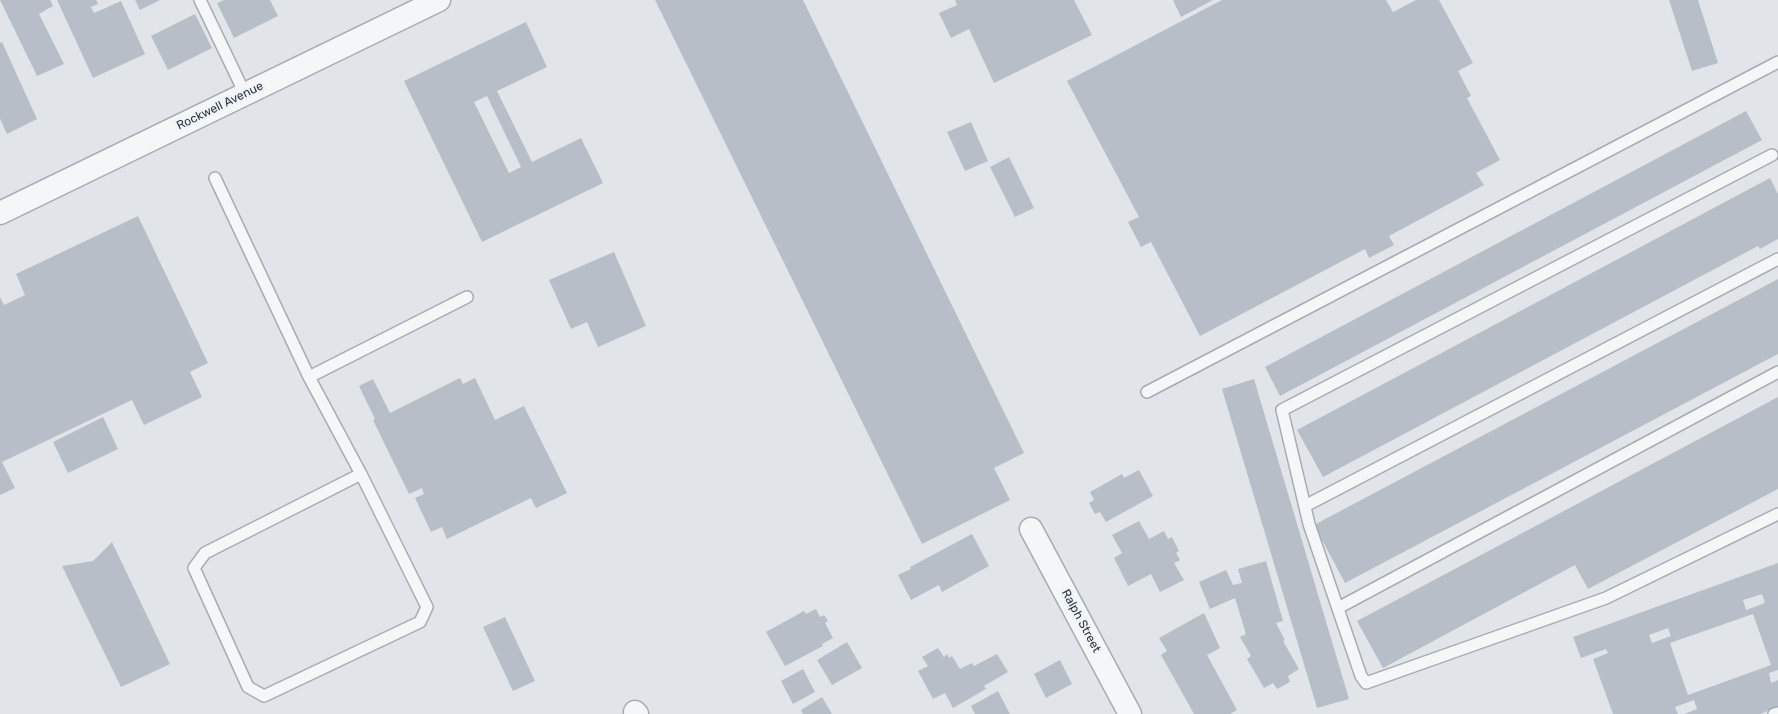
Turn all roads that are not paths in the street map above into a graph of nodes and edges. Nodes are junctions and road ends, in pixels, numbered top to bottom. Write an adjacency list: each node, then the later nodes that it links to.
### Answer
1 (200, 0): 4 (lane)
2 (439, 0): 4 (street, Rockwell Avenue)
3 (1778, 62): 12 (lane)
4 (244, 94): 7 (street, Rockwell Avenue)
5 (1772, 155): 14 (lane)
6 (214, 178): 11 (lane)
7 (0, 212)
8 (1778, 259): 14 (lane)
9 (467, 297): 11 (lane)
10 (1778, 372): 17 (lane)
11 (309, 377): 13 (lane)
12 (1147, 392)
13 (361, 474): 13 (lane)
14 (1305, 506): 17 (lane)
15 (1778, 514): 17 (lane)
16 (1031, 529): 19 (street, Ralph Street)
17 (1338, 608)
18 (1778, 713): 20 (lane)
19 (1130, 714)
20 (1774, 714)

